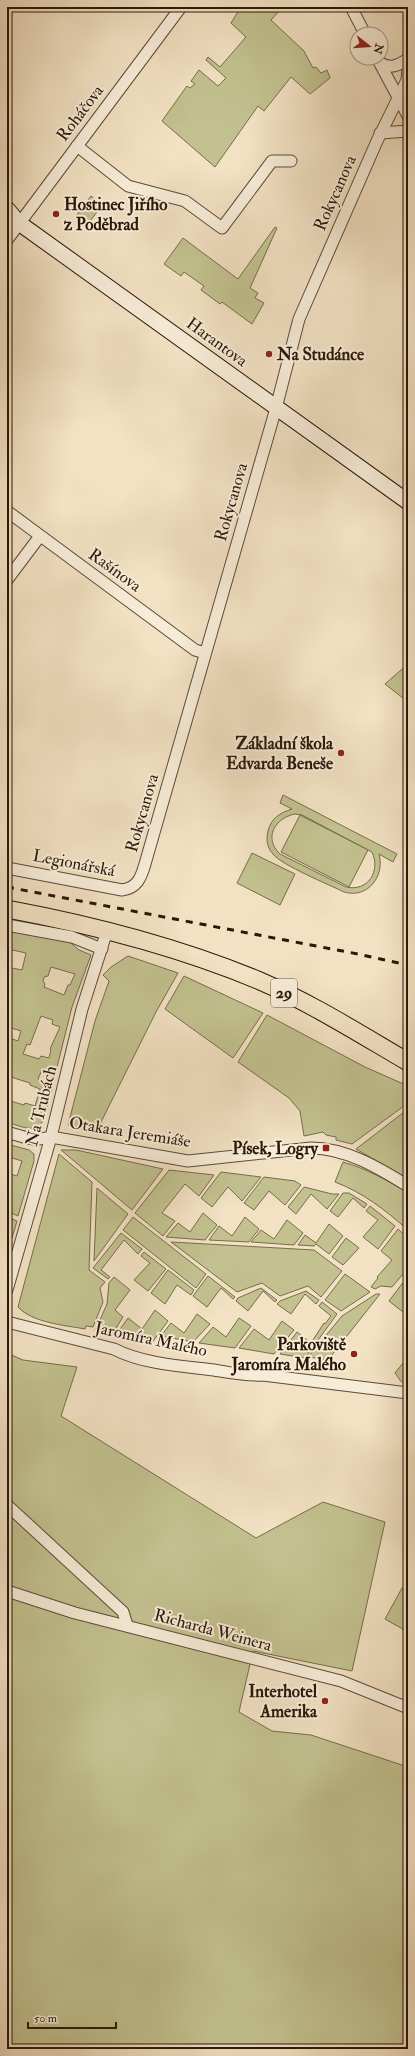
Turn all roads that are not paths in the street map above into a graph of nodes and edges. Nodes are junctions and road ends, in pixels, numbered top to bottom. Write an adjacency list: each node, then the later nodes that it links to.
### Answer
1 (181, 7): 12 (street, Roháčova)
2 (351, 7): 3 (street)
3 (361, 26)
4 (408, 59): 6 (street)
5 (382, 66): 8 (street)
6 (386, 66)
7 (408, 68): 8 (street, Rokycanova)
8 (399, 96): 9 (street); 11 (street, Rokycanova)
9 (408, 116)
10 (408, 131): 11 (street)
11 (380, 133): 17 (street, Rokycanova)
12 (77, 146): 13 (street); 15 (street, Roháčova)
13 (291, 161)
14 (7, 209): 15 (street, Harantova)
15 (19, 223): 16 (street, Roháčova); 17 (street, Harantova)
16 (7, 240)
17 (276, 408): 18 (street, Harantova); 22 (street, Rokycanova)
18 (408, 502)
19 (7, 511): 20 (street, Rašínova)
20 (40, 536): 21 (street); 22 (street, Rašínova)
21 (7, 580)
22 (206, 653): 24 (street, Rokycanova)
23 (7, 868): 24 (street, Legionářská)
24 (134, 886)
25 (7, 909): 27 (main road, 29)
26 (7, 925): 28 (street)
27 (107, 931): 28 (street, Na Trubách); 29 (main road, 29)
28 (102, 949): 33 (street, Na Trubách)
29 (357, 1032): 30 (main road, 29); 31 (main road, 29)
30 (408, 1053)
31 (408, 1062)
32 (7, 1132): 33 (street, Otakara Jeremiáše)
33 (51, 1137): 34 (street, Otakara Jeremiáše); 35 (street, Na Trubách)
34 (408, 1186)
35 (7, 1290)
36 (7, 1322): 37 (street, Jaromíra Malého)
37 (408, 1393)
38 (7, 1505): 40 (street)
39 (7, 1591): 40 (street, Richarda Weinera)
40 (126, 1625): 41 (street, Richarda Weinera)
41 (408, 1708)

